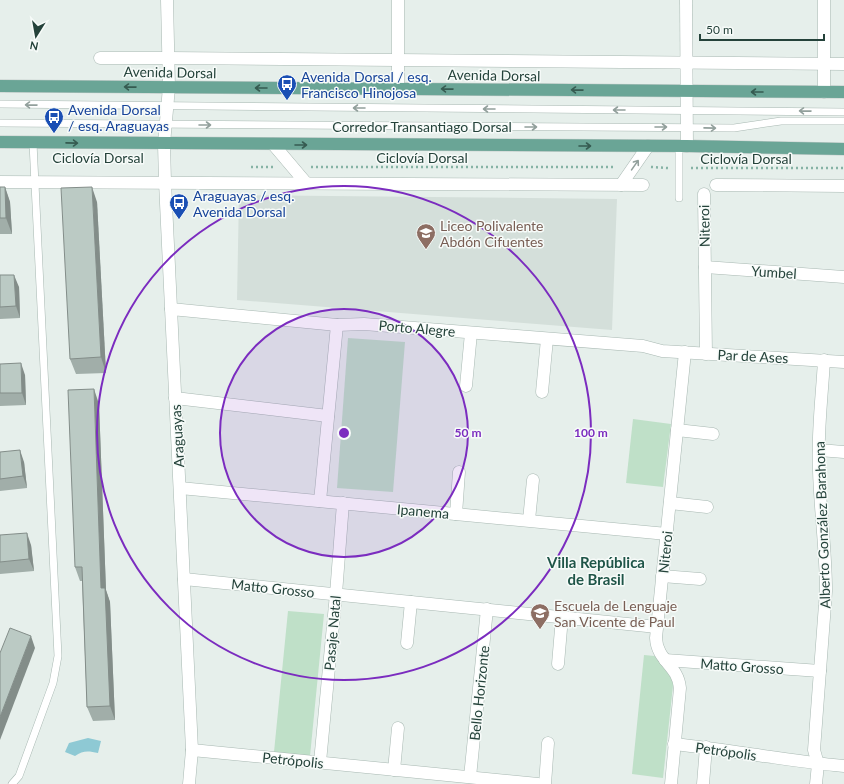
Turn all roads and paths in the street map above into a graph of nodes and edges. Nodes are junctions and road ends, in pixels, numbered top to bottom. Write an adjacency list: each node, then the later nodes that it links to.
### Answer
1 (167, 0): 6 (street, Araguayas)
2 (398, 0): 7 (street)
3 (686, 0): 8 (street)
4 (824, 0): 9 (street)
5 (100, 58): 6 (street, Avenida Dorsal)
6 (168, 58): 7 (street, Avenida Dorsal); 12 (street, Araguayas)
7 (398, 60): 8 (street, Avenida Dorsal); 13 (street)
8 (686, 62): 9 (street, Avenida Dorsal); 14 (street)
9 (824, 64): 10 (street, Avenida Dorsal); 15 (street)
10 (844, 64)
11 (0, 86): 12 (main road, Avenida Dorsal, one-way to 11)
12 (169, 88): 13 (main road, Avenida Dorsal, one-way to 12); 18 (street, Araguayas)
13 (398, 89): 14 (main road, Avenida Dorsal, one-way to 13)
14 (686, 92): 15 (main road, Avenida Dorsal, one-way to 14); 19 (street)
15 (824, 92): 16 (main road, Avenida Dorsal)
16 (844, 92)
17 (0, 104): 18 (lane, Corredor Transantiago Dorsal, one-way to 17)
18 (168, 107): 19 (lane, Corredor Transantiago Dorsal, one-way to 18); 23 (street, Araguayas)
19 (686, 110): 20 (lane, Corredor Transantiago Dorsal, one-way to 19); 24 (street)
20 (844, 112)
21 (844, 121): 24 (lane, Corredor Transantiago Dorsal, one-way to 21)
22 (0, 123): 23 (lane, Corredor Transantiago Dorsal)
23 (166, 125): 24 (lane, Corredor Transantiago Dorsal, one-way to 24); 27 (street, Araguayas)
24 (687, 127): 30 (street)
25 (0, 142): 26 (main road)
26 (33, 143): 27 (main road, one-way to 27); 38 (lane)
27 (164, 144): 28 (main road); 39 (street, Araguayas)
28 (273, 144): 29 (main road, one-way to 29); 33 (street)
29 (648, 146): 30 (main road); 34 (street, one-way to 29)
30 (683, 146): 31 (main road); 35 (lane)
31 (844, 149)
32 (246, 167): 33 (path, Ciclovía Dorsal)
33 (293, 167): 34 (path, Ciclovía Dorsal); 40 (street)
34 (634, 167): 35 (path, Ciclovía Dorsal); 41 (street)
35 (679, 168): 36 (path, Ciclovía Dorsal); 46 (lane)
36 (844, 168)
37 (0, 182): 38 (street)
38 (35, 182): 39 (street); 98 (lane)
39 (165, 182): 40 (street); 49 (street, Araguayas)
40 (306, 183): 41 (street)
41 (621, 185): 42 (street)
42 (643, 185)
43 (716, 185): 44 (street)
44 (844, 186)
45 (704, 194): 47 (street, Niteroi)
46 (679, 198)
47 (705, 267): 48 (street, Yumbel); 55 (street, Niteroi)
48 (844, 277)
49 (171, 309): 50 (street, Porto Alegre); 60 (street, Araguayas)
50 (337, 325): 51 (street, Porto Alegre); 61 (street)
51 (471, 333): 52 (street, Porto Alegre); 58 (street)
52 (547, 339): 53 (street, Porto Alegre); 59 (street)
53 (662, 351): 54 (street, Par de Ases)
54 (685, 352): 55 (street, Par de Ases); 62 (street, Niteroi)
55 (706, 354): 56 (street, Par de Ases)
56 (824, 360): 57 (street, Par de Ases); 64 (street, Alberto González Barahona)
57 (844, 362)
58 (466, 386)
59 (542, 392)
60 (175, 398): 61 (street); 68 (street, Araguayas)
61 (328, 416): 69 (street)
62 (677, 430): 63 (street); 71 (street, Niteroi)
63 (713, 434)
64 (819, 450): 65 (street); 87 (street, Alberto González Barahona)
65 (844, 452)
66 (459, 472): 73 (street)
67 (533, 480): 74 (street)
68 (180, 488): 69 (street, Ipanema); 77 (street, Araguayas)
69 (320, 501): 70 (street, Ipanema)
70 (342, 503): 73 (street, Ipanema); 79 (street, Pasaje Natal)
71 (670, 503): 72 (street); 75 (street, Niteroi)
72 (707, 507)
73 (456, 514): 74 (street, Ipanema)
74 (529, 520): 75 (street, Ipanema)
75 (666, 534): 76 (street, Niteroi)
76 (662, 576): 78 (street); 83 (street, Niteroi)
77 (184, 578): 79 (street, Matto Grosso); 92 (street, Araguayas)
78 (700, 579)
79 (336, 594): 80 (street, Matto Grosso); 93 (street, Pasaje Natal)
80 (410, 602): 81 (street, Matto Grosso); 84 (street)
81 (487, 609): 82 (street, Matto Grosso); 97 (street, Bello Horizonte)
82 (562, 617): 83 (street, Matto Grosso); 86 (street)
83 (657, 627): 85 (street, Niteroi)
84 (407, 643)
85 (665, 660): 87 (street, Matto Grosso); 90 (street, Niteroi)
86 (558, 664)
87 (820, 671): 94 (street, Alberto González Barahona)
88 (398, 728): 96 (street)
89 (548, 743): 101 (street)
90 (674, 744): 91 (street, Petrópolis); 102 (street, Petrópolis)
91 (706, 747): 94 (street, Petrópolis); 103 (street)
92 (192, 750): 93 (street, Petrópolis); 99 (street, Araguayas)
93 (320, 762): 96 (street, Petrópolis)
94 (818, 764): 95 (street, Petrópolis); 104 (street, Alberto González Barahona)
95 (844, 766)
96 (394, 770): 97 (street, Petrópolis)
97 (470, 777): 100 (street, Petrópolis)
98 (12, 784)
99 (189, 784)
100 (538, 784)
101 (545, 784)
102 (671, 784)
103 (703, 784)
104 (816, 784)

